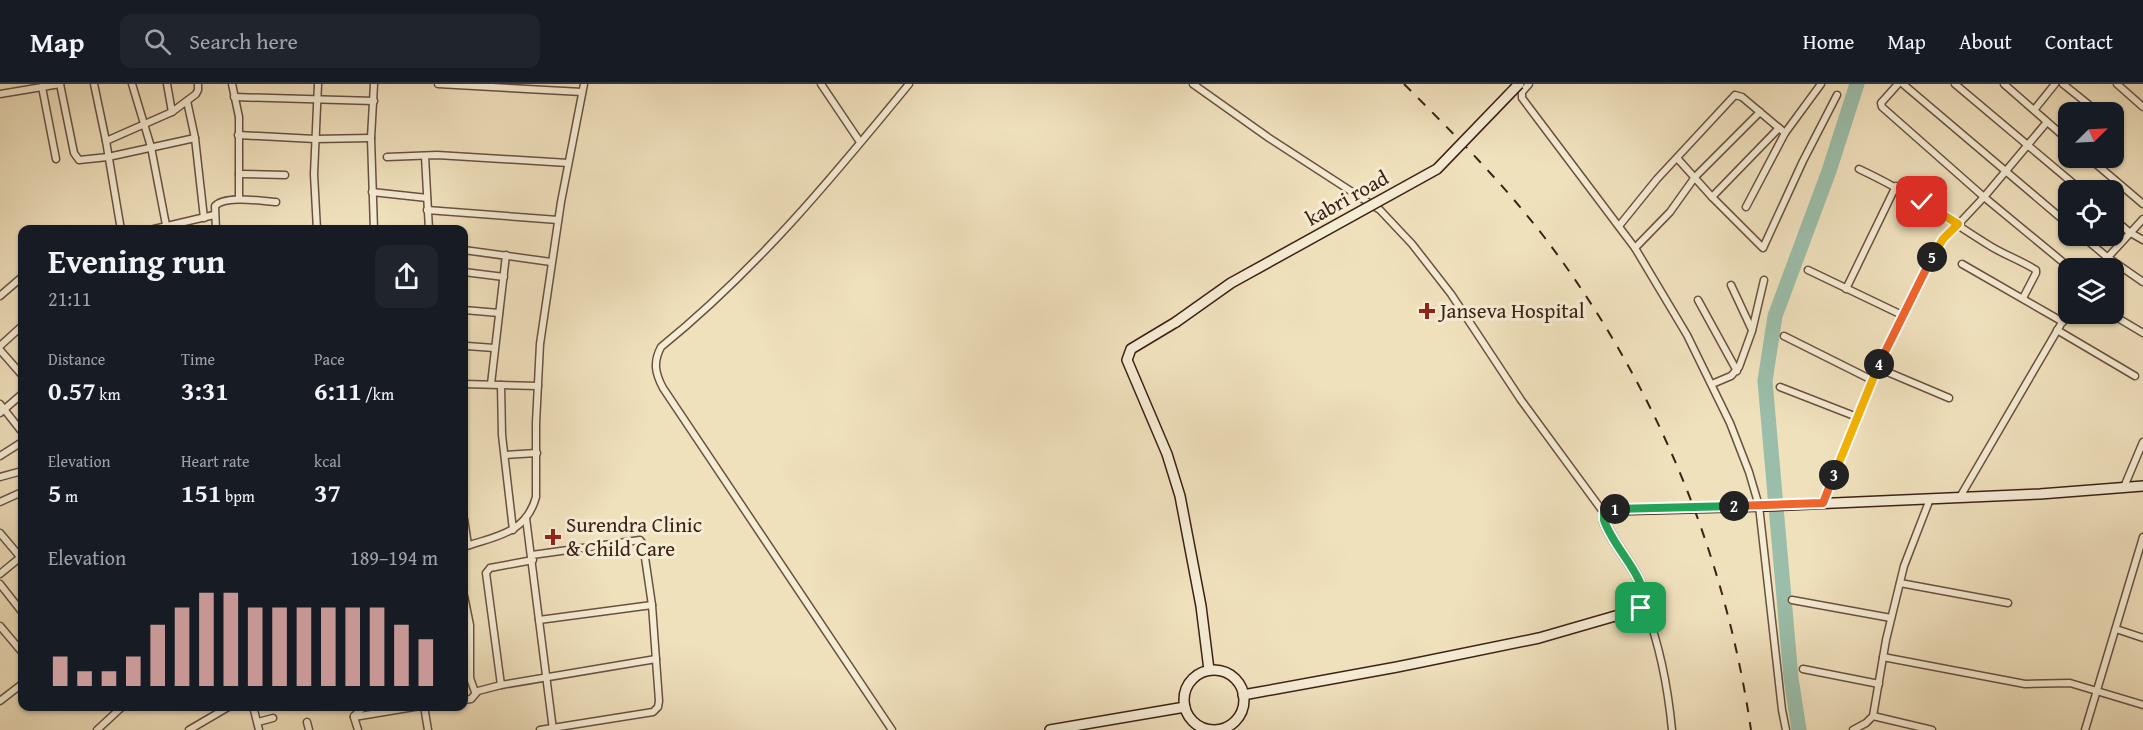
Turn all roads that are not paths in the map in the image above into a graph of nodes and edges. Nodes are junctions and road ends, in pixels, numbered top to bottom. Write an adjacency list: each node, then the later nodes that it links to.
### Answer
1 (60, 84): 25 (street); 52 (street)
2 (94, 84): 47 (street)
3 (132, 84): 39 (street)
4 (166, 84): 36 (street)
5 (198, 84): 31 (street)
6 (232, 84): 29 (street)
7 (318, 84): 30 (street)
8 (374, 84): 32 (street)
9 (438, 84): 24 (street)
10 (584, 84): 26 (street)
11 (820, 84): 48 (street)
12 (909, 84): 48 (street)
13 (1193, 84): 157 (street)
14 (1519, 84): 186 (street, kabri road, bridge)
15 (1529, 84): 87 (street)
16 (1821, 84): 42 (street)
17 (1898, 84): 67 (street)
18 (1904, 84): 59 (street)
19 (1955, 84): 49 (street)
20 (2004, 84): 35 (street)
21 (2055, 84): 35 (street)
22 (2063, 84): 33 (street)
23 (2117, 84): 34 (street)
24 (492, 86): 26 (street)
25 (42, 87): 27 (street); 55 (street)
26 (582, 92): 56 (street)
27 (0, 94)
28 (1837, 95): 66 (street)
29 (234, 97): 30 (street); 43 (street)
30 (317, 99): 32 (street); 46 (street)
31 (187, 101): 36 (street); 44 (street)
32 (374, 101): 45 (street)
33 (2086, 102)
34 (2143, 107)
35 (2034, 110): 38 (street)
36 (172, 112): 39 (street)
37 (1760, 112): 40 (street); 54 (street); 62 (street)
38 (2047, 122): 41 (street); 49 (street)
39 (144, 126): 47 (street); 50 (street)
40 (1779, 128): 42 (street); 66 (street)
41 (2058, 131)
42 (1785, 133): 72 (street)
43 (238, 135): 46 (street); 60 (street)
44 (195, 138): 50 (street); 76 (street)
45 (371, 138): 46 (street); 65 (street)
46 (315, 139): 84 (street)
47 (106, 141): 52 (street)
48 (860, 142): 217 (street)
49 (2028, 145): 59 (street); 63 (street)
50 (151, 147): 52 (street); 81 (street)
51 (425, 156): 53 (street); 56 (street); 68 (street)
52 (108, 157): 80 (street)
53 (387, 158)
54 (1677, 158): 62 (street); 87 (street)
55 (56, 159)
56 (568, 163): 78 (street)
57 (2101, 168): 71 (street)
58 (1859, 169): 64 (street)
59 (2006, 170): 67 (street); 75 (street)
60 (239, 174): 61 (street); 69 (street)
61 (285, 175)
62 (1695, 177): 66 (street); 92 (street)
63 (2069, 180)
64 (1896, 186): 79 (street); 106 (street)
65 (372, 192): 68 (street); 85 (street)
66 (1712, 197)
67 (1984, 197): 79 (street); 96 (street)
68 (427, 198): 73 (street)
69 (239, 199): 70 (street); 74 (street)
70 (276, 202)
71 (2143, 204)
72 (1746, 207)
73 (427, 210): 78 (street); 86 (street)
74 (214, 215): 76 (street); 83 (street)
75 (2058, 215)
76 (204, 218): 82 (street)
77 (2143, 219): 89 (street)
78 (558, 220): 97 (street)
79 (1958, 224): 108 (street); 112 (street)
80 (120, 225)
81 (167, 225)
82 (175, 225)
83 (215, 225)
84 (317, 225)
85 (374, 225)
86 (428, 225)
87 (1619, 226): 92 (street)
88 (2124, 228): 89 (street)
89 (2129, 232): 90 (street); 95 (street)
90 (2143, 240)
91 (2094, 246): 95 (street)
92 (1635, 248): 133 (street)
93 (468, 250): 94 (street)
94 (506, 255): 97 (street); 101 (street)
95 (2107, 257): 104 (street)
96 (2058, 258)
97 (551, 262): 135 (street)
98 (1962, 264): 108 (street)
99 (1808, 270): 106 (street)
100 (468, 272): 101 (street)
101 (504, 277): 111 (street)
102 (18, 280): 107 (street)
103 (1764, 280): 118 (street)
104 (2143, 282)
105 (1731, 285): 118 (street)
106 (1846, 289): 112 (street)
107 (0, 296)
108 (2023, 298): 113 (street)
109 (1698, 300): 128 (street)
110 (468, 310): 111 (street)
111 (499, 313): 123 (street)
112 (1902, 315): 126 (street)
113 (2058, 320)
114 (2124, 322): 119 (street)
115 (2061, 324): 117 (street)
116 (18, 330): 122 (street)
117 (2057, 330): 129 (street); 152 (street)
118 (1752, 331): 128 (street)
119 (2143, 333)
120 (1784, 336): 130 (street)
121 (468, 346): 123 (street)
122 (0, 348): 124 (street)
123 (494, 348): 132 (street)
124 (6, 357): 125 (street); 127 (street)
125 (0, 362)
126 (1878, 368): 130 (street); 138 (street)
127 (18, 370)
128 (1737, 371): 133 (street)
129 (2135, 376)
130 (1872, 380): 140 (street)
131 (468, 384): 132 (street)
132 (491, 384): 134 (street)
133 (1712, 384): 156 (street)
134 (501, 385): 135 (street); 145 (street)
135 (538, 386): 144 (street)
136 (1780, 387): 140 (street)
137 (18, 397): 139 (street)
138 (1949, 398)
139 (2, 409): 141 (street)
140 (1857, 417): 155 (street)
141 (18, 427)
142 (2143, 442): 150 (street)
143 (18, 445): 146 (street)
144 (537, 453): 145 (street); 158 (street)
145 (505, 455): 159 (street)
146 (0, 456)
147 (18, 472): 148 (street)
148 (0, 477)
149 (2143, 486): 150 (street)
150 (2124, 487): 152 (street)
151 (18, 494): 154 (street)
152 (1960, 497): 153 (street)
153 (1929, 499): 155 (street); 169 (street)
154 (0, 502)
155 (1823, 503): 156 (street)
156 (1763, 506): 157 (street); 221 (street)
157 (1604, 513): 175 (street)
158 (526, 518): 159 (street); 164 (street)
159 (513, 530): 162 (street)
160 (0, 535): 163 (street)
161 (2143, 537): 166 (street)
162 (468, 545)
163 (18, 553)
164 (532, 558): 173 (street); 177 (street); 189 (street)
165 (18, 560): 168 (street)
166 (2135, 564): 167 (street); 180 (street)
167 (2143, 567)
168 (0, 574)
169 (1900, 583): 172 (street); 176 (street)
170 (0, 584): 174 (street)
171 (1792, 600): 176 (street)
172 (2008, 603)
173 (652, 605): 177 (street); 184 (street)
174 (18, 607)
175 (1645, 607): 193 (street); 220 (street)
176 (1891, 618): 183 (street)
177 (539, 620): 187 (street)
178 (468, 621): 191 (street)
179 (0, 626): 182 (street)
180 (2116, 629): 181 (street); 192 (street)
181 (2143, 638)
182 (18, 646)
183 (1883, 657): 188 (street); 192 (street)
184 (656, 659): 187 (street); 209 (street)
185 (1803, 669): 188 (street)
186 (1209, 670): 193 (street); 197 (street)
187 (547, 677): 189 (street); 209 (street)
188 (1879, 684): 204 (street)
189 (501, 685): 191 (street)
190 (18, 687): 195 (street)
191 (475, 692): 194 (street)
192 (2097, 693): 196 (street); 224 (street)
193 (1243, 695): 219 (street)
194 (468, 699)
195 (0, 701)
196 (2143, 705)
197 (1185, 707): 218 (street); 219 (street)
198 (118, 711): 210 (street)
199 (221, 711): 211 (street)
200 (255, 711): 207 (street)
201 (360, 711): 205 (street)
202 (391, 711): 205 (street)
203 (425, 711): 215 (street)
204 (1873, 716): 222 (street); 223 (street)
205 (354, 717): 214 (street)
206 (273, 718): 207 (street)
207 (258, 722): 212 (street)
208 (307, 722): 213 (street)
209 (553, 729): 216 (street)
210 (97, 730)
211 (189, 730)
212 (259, 730)
213 (309, 730)
214 (358, 730)
215 (428, 730)
216 (540, 730)
217 (892, 730)
218 (1050, 730)
219 (1221, 730)
220 (1672, 730)
221 (1786, 730)
222 (1853, 730)
223 (1932, 730)
224 (2085, 730)

